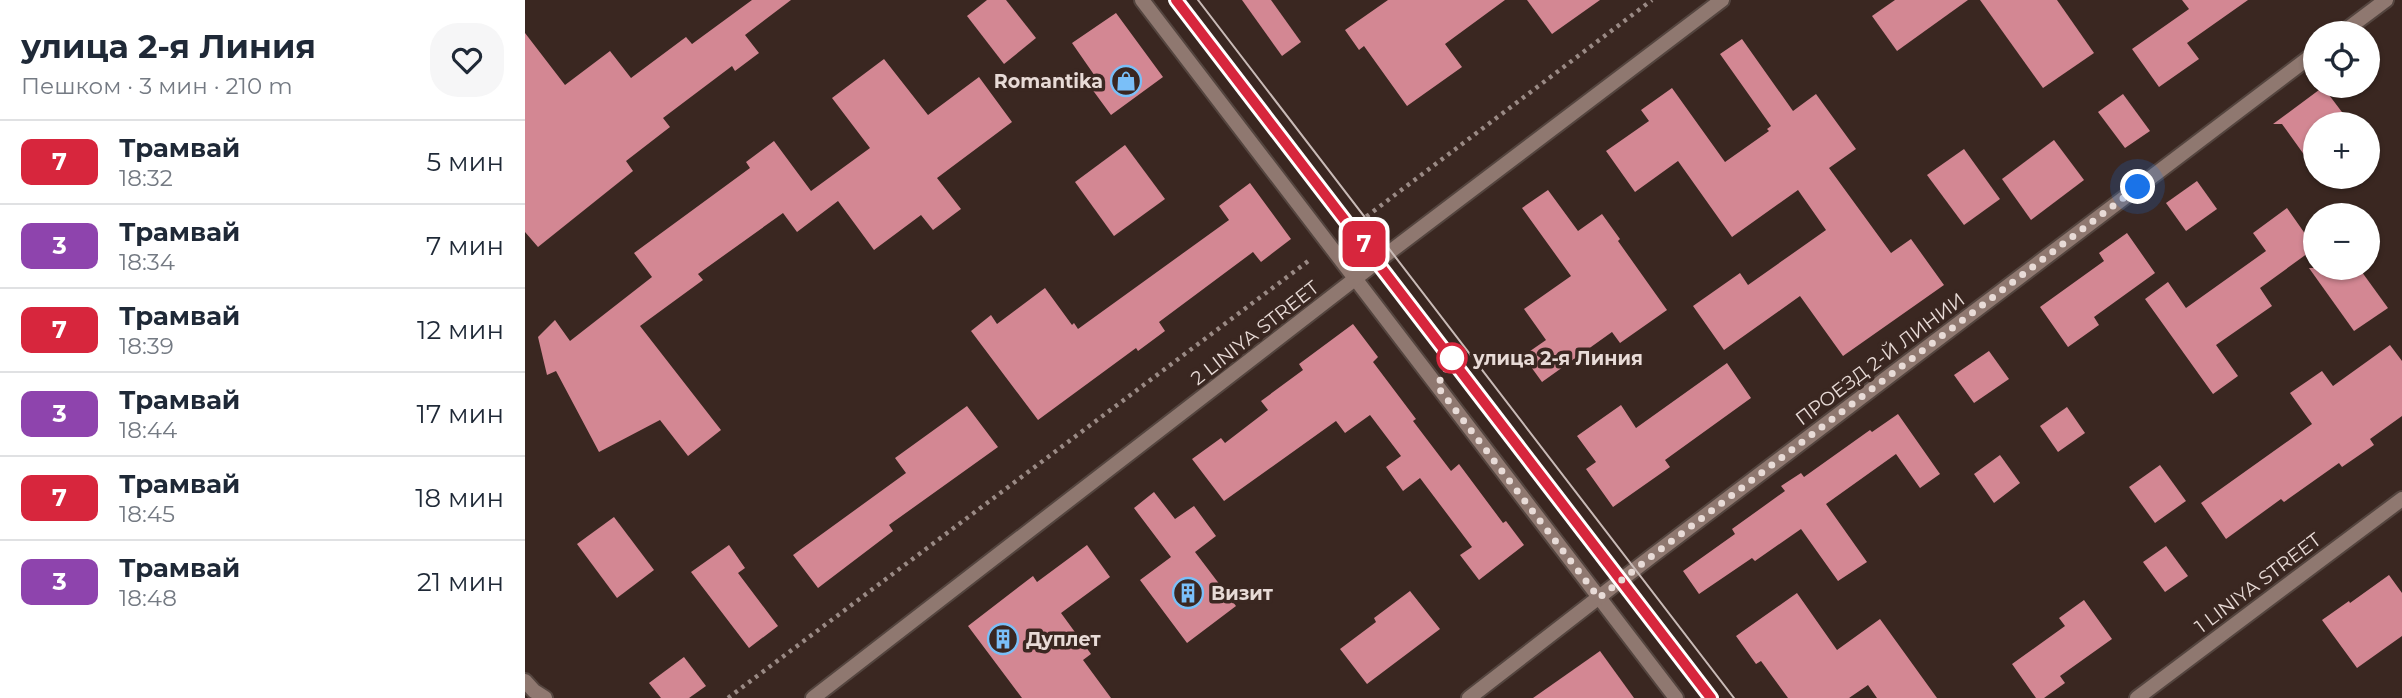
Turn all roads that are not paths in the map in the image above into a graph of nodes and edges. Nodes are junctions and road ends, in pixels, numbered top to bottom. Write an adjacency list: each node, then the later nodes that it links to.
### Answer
1 (1142, 0): 6 (street)
2 (1722, 0): 6 (street, 2 LINIYA STREET)
3 (2386, 0): 4 (street)
4 (2358, 21)
5 (2303, 62): 8 (street, ПРОЕЗД 2-Й ЛИНИИ)
6 (1355, 280): 8 (street); 11 (street, 2 LINIYA STREET)
7 (2402, 499): 14 (street, 1 LINIYA STREET)
8 (1599, 598): 12 (street, ПРОЕЗД 2-Й ЛИНИИ); 13 (street)
9 (525, 681): 10 (street)
10 (545, 698)
11 (813, 698)
12 (1469, 698)
13 (1676, 698)
14 (2137, 698)

